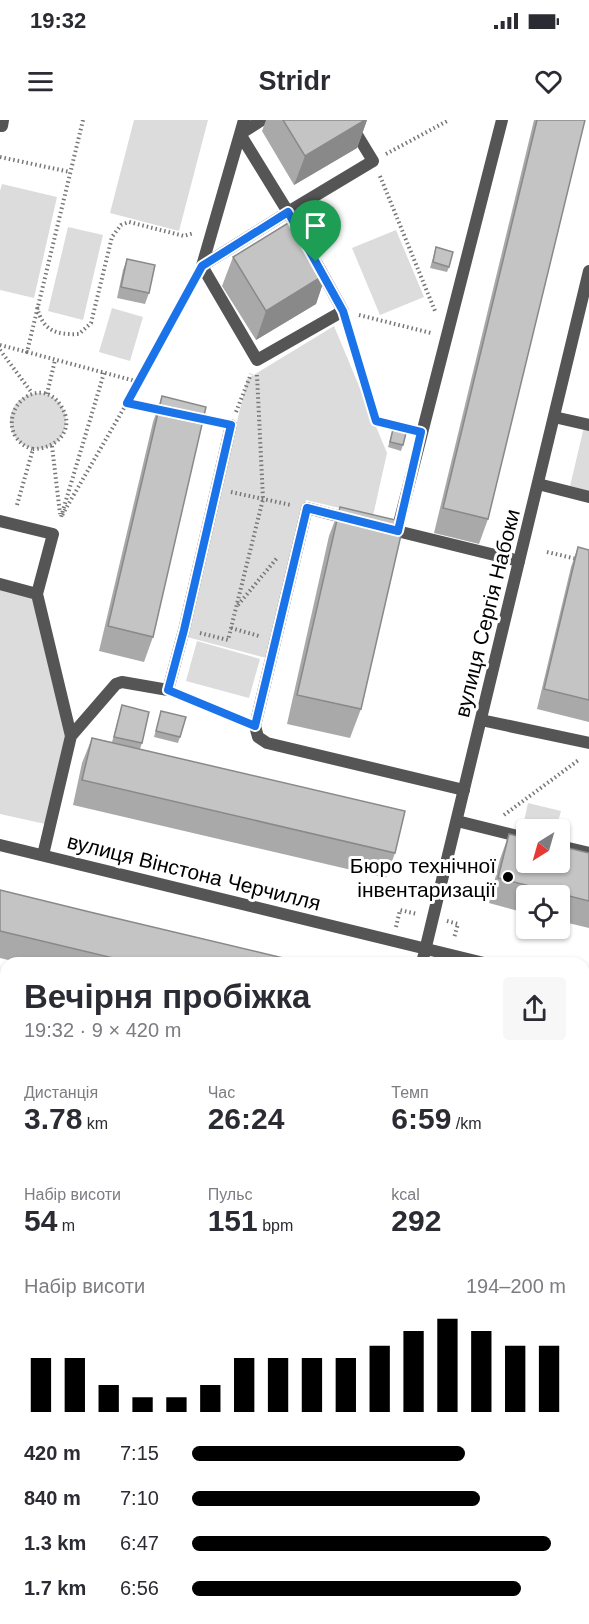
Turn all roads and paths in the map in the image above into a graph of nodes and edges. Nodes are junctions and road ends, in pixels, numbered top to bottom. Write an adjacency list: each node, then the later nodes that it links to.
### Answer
1 (83, 120): 10 (path)
2 (244, 120): 7 (street)
3 (262, 120): 7 (street)
4 (348, 120): 9 (street)
5 (449, 120): 9 (path)
6 (501, 120): 17 (street)
7 (240, 134): 11 (street); 13 (street)
8 (0, 157): 10 (path)
9 (373, 160): 11 (street); 17 (path)
10 (70, 172): 15 (path)
11 (288, 212): 13 (street); 16 (street)
12 (200, 226): 15 (path)
13 (202, 266): 22 (street); 24 (path)
14 (589, 271): 29 (street, вулиця Сергія Набоки)
15 (37, 307): 20 (path)
16 (343, 311): 17 (path); 22 (street); 33 (path)
17 (446, 336): 33 (street)
18 (0, 345): 20 (path)
19 (0, 350): 25 (path)
20 (27, 352): 21 (path)
21 (56, 360): 23 (path); 26 (path)
22 (257, 360): 31 (path); 39 (path)
23 (104, 373): 24 (path); 42 (path)
24 (139, 382): 27 (path)
25 (32, 393): 26 (path); 35 (path)
26 (47, 394): 34 (path)
27 (127, 403): 28 (path); 42 (path)
28 (161, 410)
29 (554, 417): 32 (street); 36 (street, вулиця Сергія Набоки)
30 (196, 418): 31 (path)
31 (231, 425): 37 (street)
32 (589, 425)
33 (421, 432): 49 (street)
34 (52, 446): 35 (path); 42 (path)
35 (33, 449): 40 (path)
36 (538, 484): 38 (street); 49 (street, вулиця Сергія Набоки)
37 (216, 489): 39 (path); 54 (street)
38 (589, 497)
39 (263, 499): 41 (path); 52 (path)
40 (17, 505)
41 (307, 508): 44 (street); 55 (street)
42 (61, 517): 45 (path)
43 (0, 521): 45 (street)
44 (363, 522)
45 (52, 534): 51 (street)
46 (547, 552): 48 (path)
47 (280, 554): 52 (path)
48 (579, 560)
49 (519, 561): 57 (street, вулиця Сергія Набоки)
50 (0, 584): 51 (street)
51 (37, 594): 59 (street)
52 (237, 607): 53 (path)
53 (231, 628): 54 (path); 55 (path)
54 (184, 630): 56 (street)
55 (275, 640): 58 (street)
56 (168, 690): 58 (path); 59 (street)
57 (481, 720): 60 (street); 62 (street, вулиця Сергія Набоки)
58 (255, 726): 62 (street)
59 (70, 736): 69 (street)
60 (589, 743)
61 (589, 753): 64 (path)
62 (464, 790): 63 (street, вулиця Сергія Набоки)
63 (457, 821): 64 (street); 70 (street, вулиця Сергія Набоки)
64 (487, 828): 65 (street)
65 (516, 835)
66 (0, 844): 69 (street, вулиця Вінстона Черчилля)
67 (570, 848): 68 (street)
68 (589, 853)
69 (43, 855): 70 (street, вулиця Вінстона Черчилля)
70 (426, 949): 71 (street, вулиця Сергія Набоки); 72 (street, вулиця Вінстона Черчилля)
71 (424, 957)
72 (459, 957)

